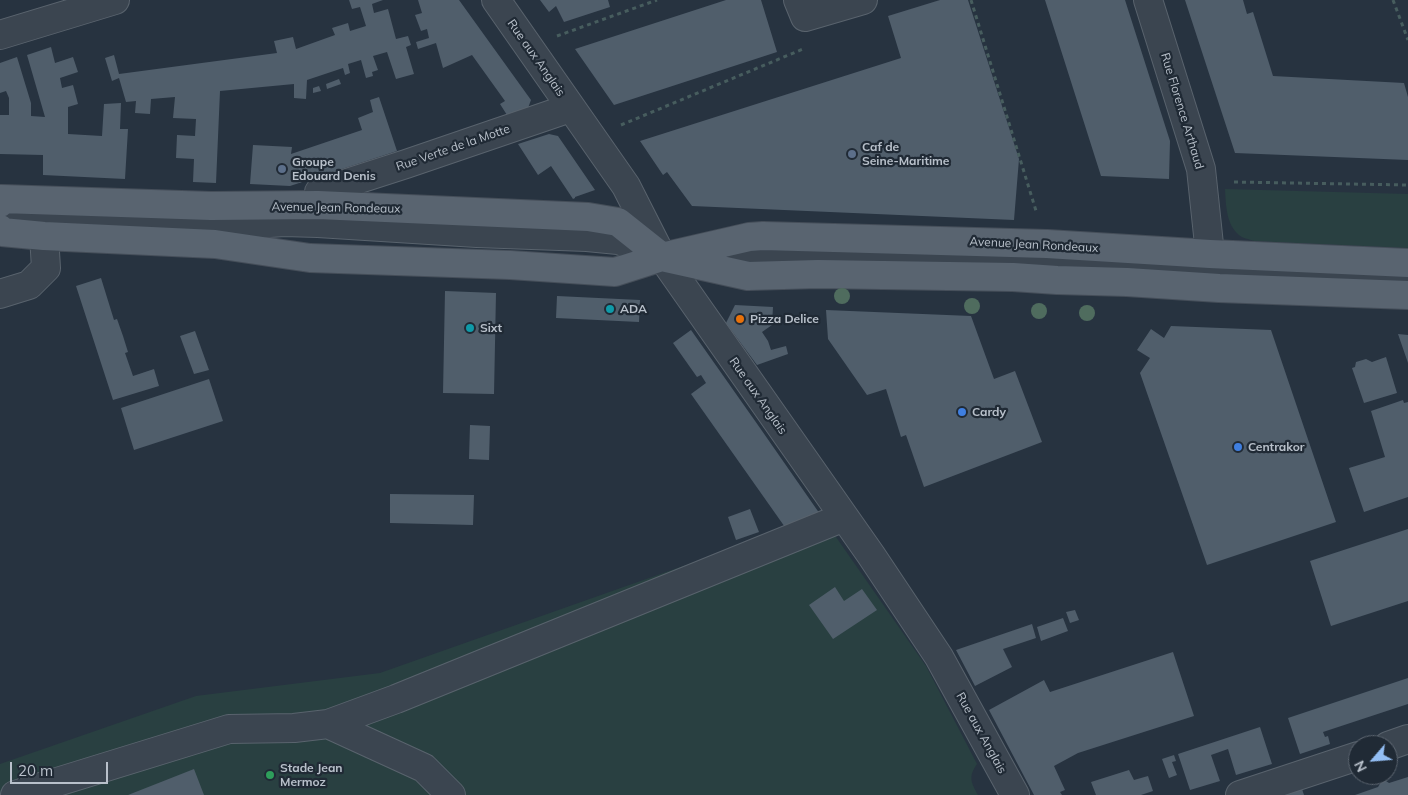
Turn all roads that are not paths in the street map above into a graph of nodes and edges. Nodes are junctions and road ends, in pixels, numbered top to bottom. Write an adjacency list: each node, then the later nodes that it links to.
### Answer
1 (115, 0): 6 (street)
2 (496, 0): 7 (street, Rue aux Anglais)
3 (864, 0): 5 (street)
4 (1148, 0): 13 (street, Rue Florence Arthaud)
5 (801, 9)
6 (0, 35)
7 (570, 108): 9 (street, Rue Verte de la Motte); 14 (street, Rue aux Anglais)
8 (0, 203): 9 (main road, Avenue Jean Rondeaux)
9 (318, 205): 14 (main road, Avenue Jean Rondeaux)
10 (0, 217): 14 (street, Avenue Jean Rondeaux)
11 (0, 229): 12 (main road, Avenue Jean Rondeaux)
12 (44, 236): 14 (main road, Avenue Jean Rondeaux); 17 (street)
13 (1210, 254): 14 (main road, Avenue Jean Rondeaux); 15 (main road, Avenue Jean Rondeaux)
14 (662, 257): 16 (street, Avenue Jean Rondeaux); 18 (main road, Avenue Jean Rondeaux); 19 (street, Rue aux Anglais)
15 (1408, 263)
16 (1408, 279)
17 (0, 294)
18 (1408, 295)
19 (844, 517): 20 (street); 24 (street, Rue aux Anglais)
20 (328, 724): 22 (street); 23 (street)
21 (1348, 759): 25 (street)
22 (15, 795)
23 (451, 795)
24 (1015, 795)
25 (1240, 795)

